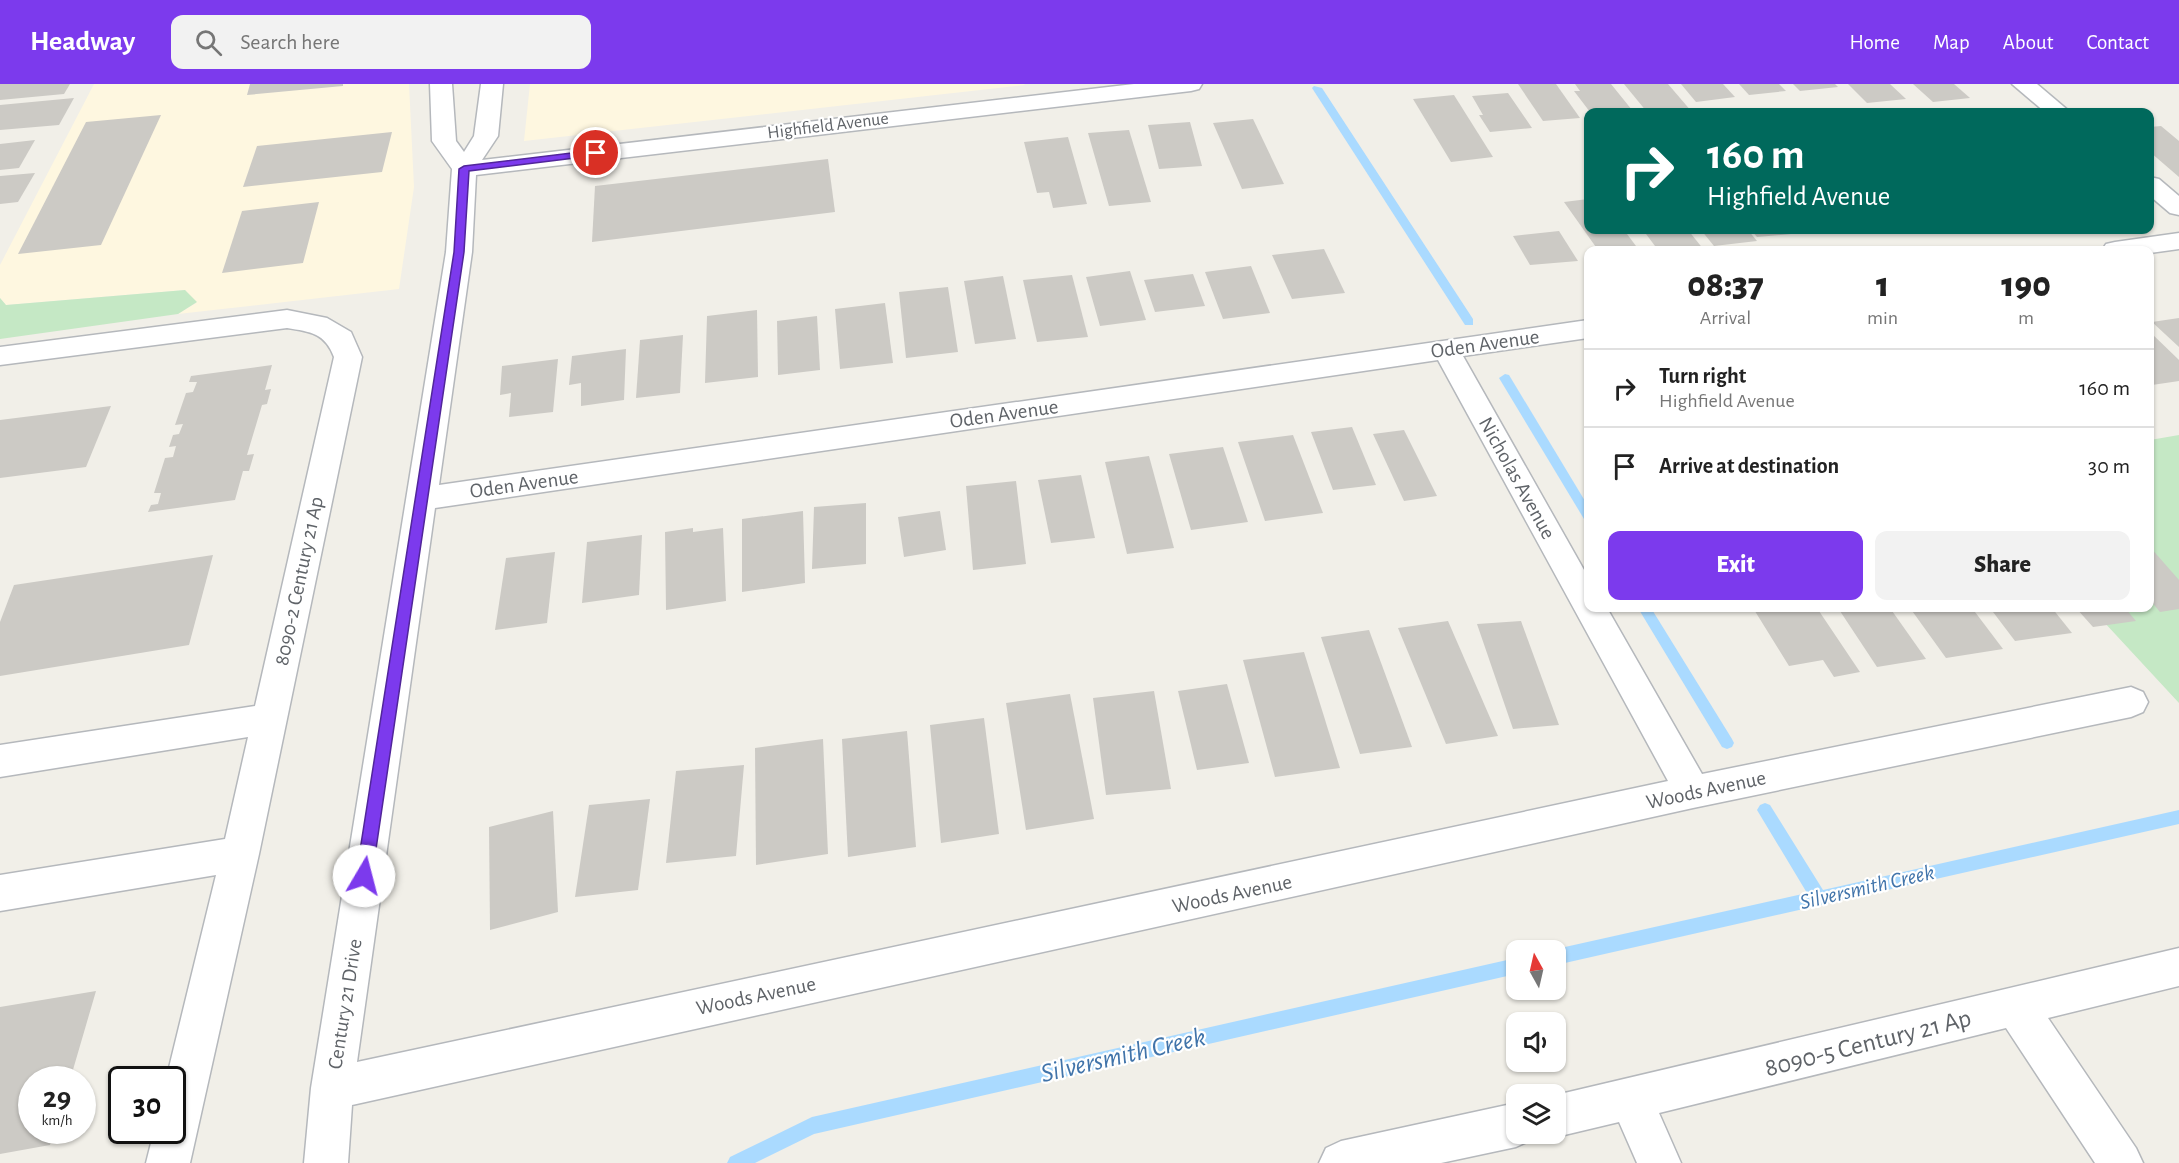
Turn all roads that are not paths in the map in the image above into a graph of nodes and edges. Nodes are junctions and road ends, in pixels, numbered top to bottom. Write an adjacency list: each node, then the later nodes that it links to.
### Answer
1 (441, 84): 6 (street)
2 (492, 84): 6 (street)
3 (1191, 84): 6 (street, Highfield Avenue)
4 (2023, 84): 5 (street)
5 (2054, 108)
6 (464, 169): 14 (street, Century 21 Drive)
7 (2154, 187): 8 (street)
8 (2179, 208)
9 (2179, 241): 10 (street)
10 (2143, 246)
11 (1584, 330): 12 (street, Oden Avenue)
12 (1446, 350): 14 (street, Oden Avenue); 15 (street, Nicholas Avenue)
13 (0, 356): 18 (street, 8090-2 Century 21 Ap)
14 (420, 500): 25 (street, Century 21 Drive)
15 (1584, 598)
16 (1592, 612): 20 (street, Nicholas Avenue)
17 (2132, 702): 20 (street, Woods Avenue)
18 (269, 718): 19 (street); 21 (street, 8090-2 Century 21 Ap)
19 (0, 761)
20 (1693, 792): 25 (street, Woods Avenue)
21 (240, 854): 22 (street); 29 (street, 8090-2 Century 21 Ap)
22 (0, 893)
23 (2176, 973): 24 (street, 8090-5 Century 21 Ap)
24 (2016, 1007): 26 (street, 8090-5 Century 21 Ap); 33 (street)
25 (332, 1088): 30 (street, Century 21 Drive)
26 (1631, 1100): 27 (street, 8090-5 Century 21 Ap); 32 (street)
27 (1566, 1114)
28 (1506, 1127): 31 (street)
29 (168, 1163)
30 (326, 1163)
31 (1341, 1163)
32 (1659, 1163)
33 (2121, 1163)

